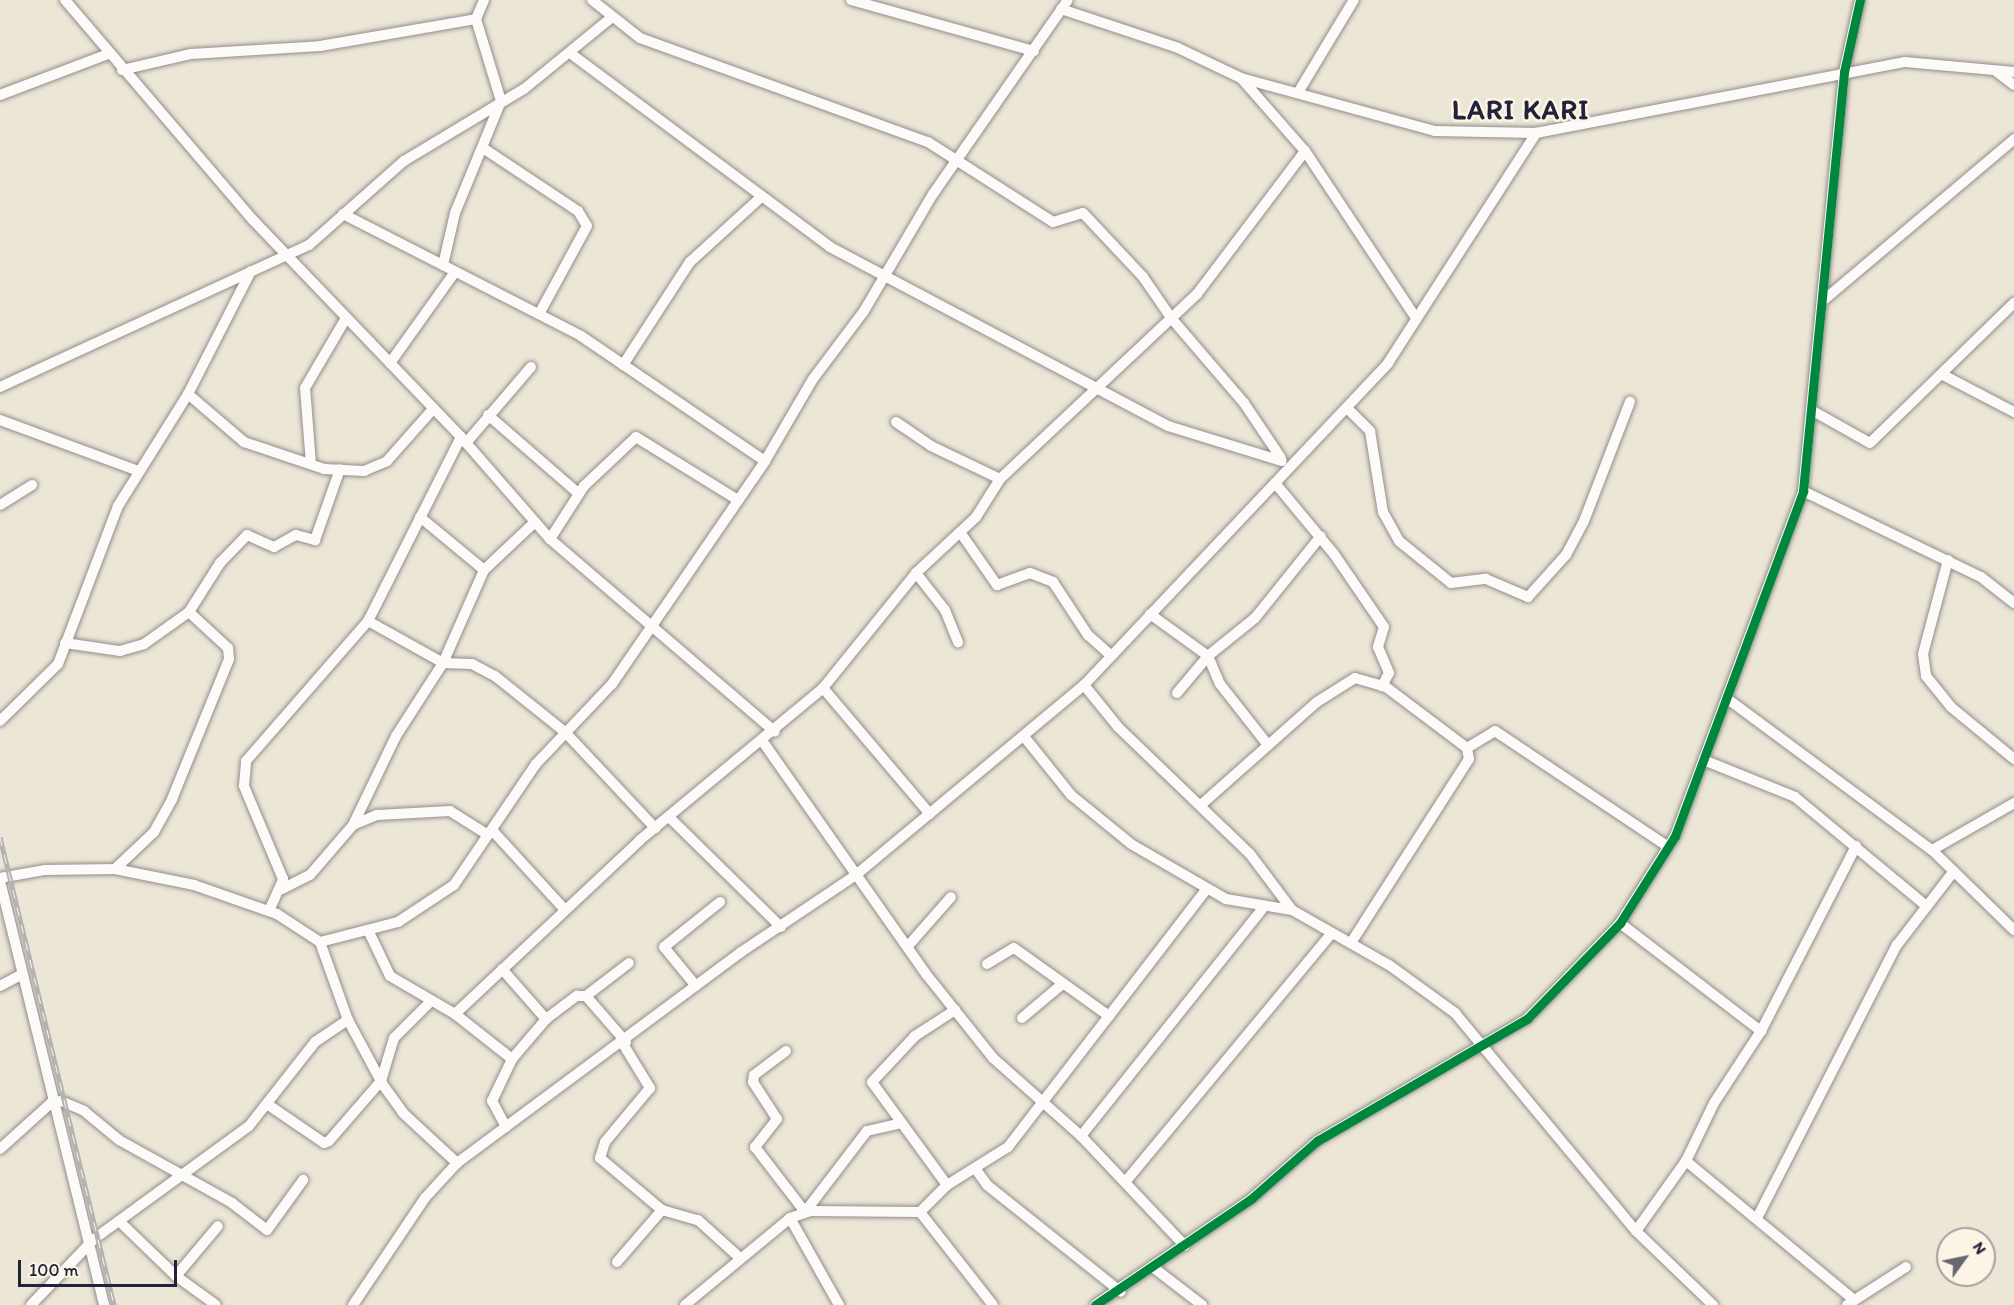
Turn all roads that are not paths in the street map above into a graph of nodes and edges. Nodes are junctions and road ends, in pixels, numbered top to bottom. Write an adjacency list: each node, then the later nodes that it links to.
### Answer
1 (65, 0): 12 (street)
2 (484, 0): 9 (street)
3 (592, 0): 8 (street)
4 (851, 0): 10 (street)
5 (1354, 0): 19 (street)
6 (1860, 0): 14 (street)
7 (1065, 5): 10 (street); 17 (street)
8 (611, 18): 11 (street); 26 (street)
9 (476, 19): 13 (street); 21 (street)
10 (1034, 51): 26 (street)
11 (570, 53): 21 (street); 27 (street)
12 (108, 54): 13 (street); 20 (street)
13 (122, 70): 29 (street)
14 (1844, 72): 15 (street); 22 (street); 34 (street)
15 (1997, 72): 16 (street); 18 (street)
16 (2014, 72)
17 (1241, 78): 19 (street); 25 (street)
18 (2014, 85)
19 (1299, 91): 22 (street)
20 (0, 95)
21 (501, 101): 24 (street); 28 (street)
22 (1536, 133): 37 (street)
23 (2014, 139): 34 (street)
24 (483, 148): 30 (street); 36 (street)
25 (1305, 151): 37 (street); 39 (street)
26 (958, 157): 33 (street); 39 (street)
27 (759, 199): 33 (street); 41 (street)
28 (343, 214): 29 (street); 30 (street)
29 (286, 256): 31 (street); 38 (street)
30 (443, 265): 32 (street)
31 (251, 271): 44 (street); 46 (street)
32 (455, 272): 36 (street); 40 (street)
33 (884, 275): 45 (street); 56 (street)
34 (1825, 299): 50 (street)
35 (2014, 303): 43 (street)
36 (538, 314): 41 (street)
37 (1414, 315): 48 (street)
38 (346, 318): 40 (street); 58 (street)
39 (1172, 319): 45 (street); 57 (street)
40 (390, 363): 49 (street)
41 (623, 365): 56 (street)
42 (531, 367): 52 (street)
43 (1945, 376): 50 (street); 51 (street)
44 (0, 387)
45 (1097, 389): 57 (street); 61 (street)
46 (188, 394): 58 (street); 60 (street)
47 (1630, 402): 48 (street)
48 (1347, 408): 57 (street)
49 (433, 409): 55 (street); 59 (street)
50 (1813, 411): 64 (street)
51 (2014, 412)
52 (488, 415): 55 (street); 65 (street)
53 (0, 420): 60 (street)
54 (896, 422): 61 (street)
55 (464, 440): 68 (street); 69 (street)
56 (765, 461): 66 (street)
57 (1283, 463): 62 (street)
58 (311, 464): 59 (street)
59 (340, 469): 77 (street)
60 (136, 470): 81 (street)
61 (1000, 479): 70 (street)
62 (1275, 483): 71 (street); 78 (street)
63 (32, 485): 67 (street)
64 (1803, 491): 73 (street); 90 (street)
65 (578, 493): 66 (street); 72 (street)
66 (738, 500): 80 (street)
67 (0, 505)
68 (420, 517): 74 (street); 79 (street)
69 (535, 522): 72 (street); 74 (street)
70 (960, 532): 75 (street); 83 (street)
71 (1321, 536): 84 (street); 87 (street)
72 (550, 539): 80 (street)
73 (1948, 560): 76 (street); 98 (street)
74 (484, 570): 85 (street)
75 (916, 573): 82 (street); 88 (street)
76 (2014, 603)
77 (189, 612): 81 (street); 110 (street)
78 (1150, 614): 83 (street); 84 (street)
79 (368, 621): 85 (street); 114 (street)
80 (651, 626): 92 (street); 93 (street)
81 (64, 643): 91 (street)
82 (958, 643)
83 (1110, 655): 86 (street)
84 (1208, 656): 89 (street); 96 (street)
85 (443, 663): 92 (street); 104 (street)
86 (1084, 686): 94 (street); 101 (street)
87 (1382, 686): 96 (street); 97 (street)
88 (823, 688): 93 (street); 102 (street)
89 (1177, 693)
90 (1729, 700): 99 (street); 109 (street)
91 (0, 721)
92 (565, 732): 105 (street); 106 (street)
93 (775, 732): 95 (street)
94 (1026, 739): 102 (street); 115 (street)
95 (763, 742): 103 (street); 112 (street)
96 (1268, 745): 101 (street)
97 (1467, 748): 108 (street); 129 (street)
98 (2014, 759)
99 (1706, 761): 107 (street); 108 (street)
100 (2014, 803): 109 (street)
101 (1202, 804): 121 (street)
102 (930, 814): 112 (street)
103 (669, 817): 105 (street); 124 (street)
104 (352, 825): 106 (street); 114 (street)
105 (655, 828): 120 (street)
106 (490, 833): 120 (street); 125 (street)
107 (1856, 846): 118 (street); 146 (street)
108 (1668, 847): 123 (street)
109 (1932, 850): 111 (street)
110 (115, 869): 113 (street); 122 (street)
111 (1954, 871): 118 (street); 126 (street)
112 (856, 875): 124 (street); 130 (street)
113 (0, 880): 134 (street)
114 (282, 888): 122 (street)
115 (1206, 890): 119 (street); 142 (street)
116 (951, 897): 130 (street)
117 (720, 902): 137 (street)
118 (1925, 905): 170 (street)
119 (1262, 909): 121 (street); 157 (street)
120 (565, 910): 133 (street)
121 (1292, 910): 127 (street)
122 (269, 911): 128 (street)
123 (1620, 923): 146 (street); 148 (street)
124 (781, 927): 137 (street)
125 (368, 930): 128 (street); 139 (street)
126 (2014, 930)
127 (1332, 933): 129 (street); 164 (street)
128 (320, 942): 145 (street)
129 (1351, 943): 148 (street)
130 (908, 946): 140 (street)
131 (629, 963): 138 (street)
132 (987, 964): 135 (street)
133 (502, 969): 141 (street); 144 (street)
134 (21, 975): 136 (street); 153 (street)
135 (1062, 985): 142 (street); 143 (street)
136 (0, 986)
137 (696, 986): 147 (street)
138 (586, 996): 144 (street); 147 (street)
139 (430, 1002): 141 (street); 151 (street)
140 (955, 1010): 152 (street); 155 (street)
141 (455, 1014): 150 (street)
142 (1109, 1016): 152 (street)
143 (1022, 1018)
144 (546, 1019): 150 (street)
145 (348, 1020): 151 (street); 154 (street)
146 (1761, 1032): 159 (street)
147 (625, 1043): 156 (street); 166 (street)
148 (1486, 1046): 173 (street); 175 (street)
149 (786, 1052): 167 (street)
150 (512, 1059): 156 (street)
151 (381, 1081): 154 (street); 160 (street)
152 (1044, 1102): 157 (street); 161 (street)
153 (51, 1103): 158 (street); 162 (street); 174 (street)
154 (267, 1104): 162 (street)
155 (898, 1124): 165 (street); 167 (street)
156 (506, 1127): 160 (street)
157 (1081, 1136): 164 (street)
158 (0, 1149)
159 (1686, 1161): 170 (street); 173 (street)
160 (457, 1163): 186 (street)
161 (977, 1171): 165 (street); 181 (street)
162 (180, 1172): 163 (street); 171 (street)
163 (303, 1180)
164 (1126, 1181): 175 (street)
165 (947, 1185): 168 (street)
166 (662, 1210): 176 (street); 177 (street)
167 (805, 1212): 168 (street); 169 (street)
168 (920, 1212): 189 (street)
169 (790, 1218): 176 (street); 188 (street)
170 (1757, 1218): 182 (street)
171 (119, 1221): 174 (street); 180 (street)
172 (218, 1226): 180 (street)
173 (1636, 1231): 192 (street)
174 (87, 1245): 183 (street); 184 (street)
175 (1185, 1246): 179 (street)
176 (740, 1258): 187 (street)
177 (616, 1262)
178 (1906, 1267): 182 (street)
179 (1154, 1268): 181 (street); 191 (street)
180 (176, 1276): 185 (street)
181 (1121, 1292): 190 (street)
182 (1851, 1302)
183 (31, 1305)
184 (104, 1305)
185 (216, 1305)
186 (353, 1305)
187 (685, 1305)
188 (839, 1305)
189 (993, 1305)
190 (1095, 1305)
191 (1202, 1305)
192 (1713, 1305)

